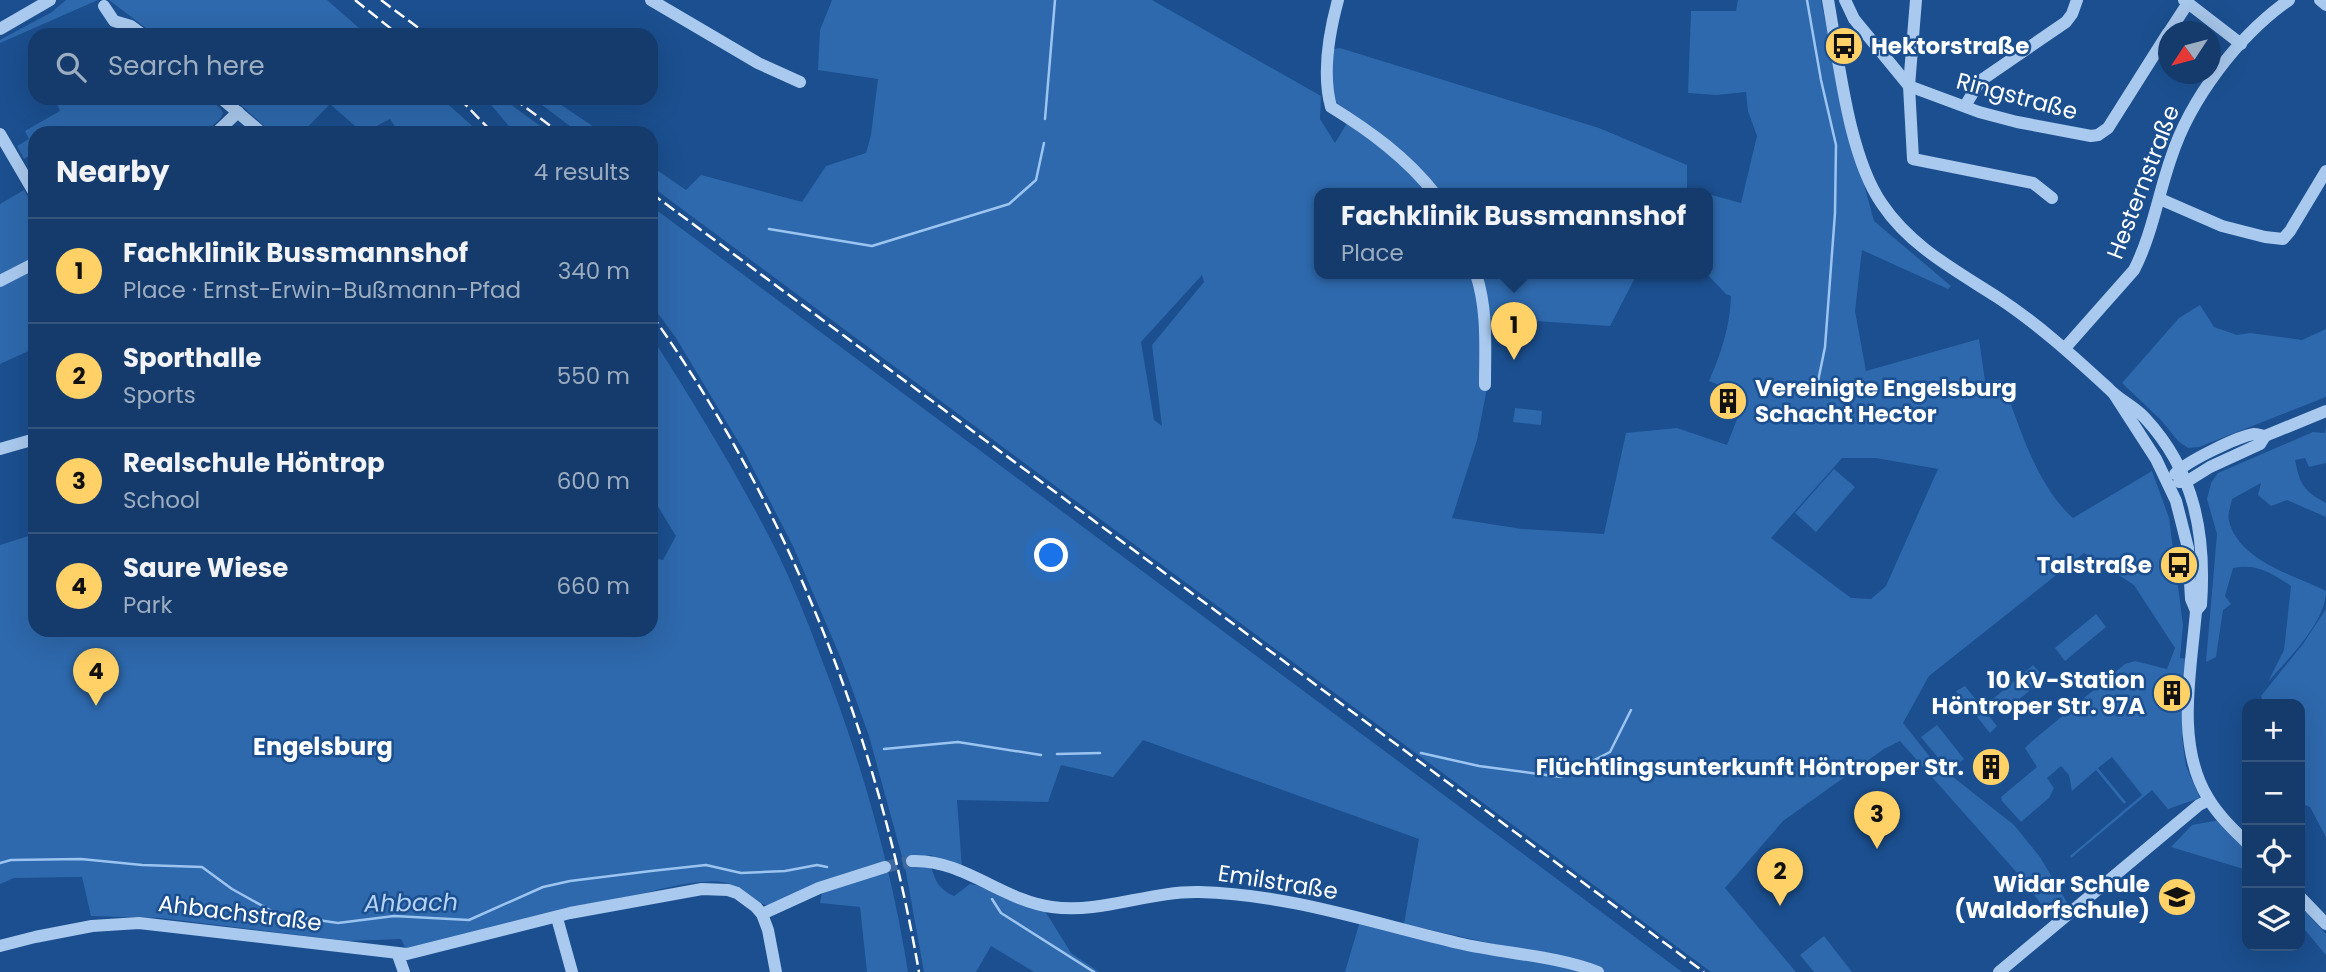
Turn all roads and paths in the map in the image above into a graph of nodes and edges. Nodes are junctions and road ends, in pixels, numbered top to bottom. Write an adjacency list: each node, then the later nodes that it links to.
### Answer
1 (50, 0): 15 (street)
2 (651, 0): 18 (street)
3 (1338, 0): 28 (street)
4 (1828, 0): 34 (street)
5 (1845, 0): 19 (street)
6 (1916, 0): 19 (street)
7 (2077, 0): 21 (street)
8 (2289, 0): 16 (street, Hesternstraße)
9 (2320, 0): 11 (street)
10 (2186, 1): 13 (street, Ringstraße); 16 (street)
11 (2326, 5)
12 (104, 6): 14 (street)
13 (2175, 21)
14 (134, 28)
15 (0, 29)
16 (2241, 44): 30 (street, Hesternstraße)
17 (2158, 49): 21 (street, Ringstraße)
18 (800, 82)
19 (1909, 86): 21 (street, Ringstraße); 29 (street)
20 (230, 105): 22 (street)
21 (1965, 106)
22 (238, 112): 23 (street); 24 (street)
23 (223, 126)
24 (254, 126)
25 (0, 134): 27 (street)
26 (2326, 171): 30 (street)
27 (28, 182)
28 (1430, 188)
29 (2052, 198)
30 (2160, 199): 34 (street, Hesternstraße)
31 (28, 267): 33 (street)
32 (1477, 279): 35 (street)
33 (0, 281)
34 (2065, 348): 36 (street)
35 (1485, 385)
36 (2114, 394): 41 (street); 44 (street)
37 (2326, 411): 38 (street)
38 (2265, 436): 42 (street); 45 (street)
39 (28, 441): 40 (street)
40 (0, 449)
41 (2170, 450): 42 (street); 43 (street)
42 (2204, 454): 43 (street)
43 (2180, 468): 44 (street); 45 (street)
44 (2168, 481): 45 (street); 46 (street)
45 (2186, 482): 46 (street)
46 (2196, 611): 47 (street)
47 (2209, 800): 48 (street); 61 (street)
48 (2242, 837)
49 (912, 861): 60 (street, Emilstraße)
50 (885, 867): 52 (street)
51 (2305, 902): 54 (street)
52 (762, 914): 53 (street, Ahbachstraße); 59 (street)
53 (557, 918): 56 (street, Ahbachstraße); 58 (street)
54 (2326, 924)
55 (0, 946): 56 (street, Ahbachstraße)
56 (398, 955): 57 (street)
57 (404, 972)
58 (572, 972)
59 (776, 972)
60 (1598, 972)
61 (1999, 972)

